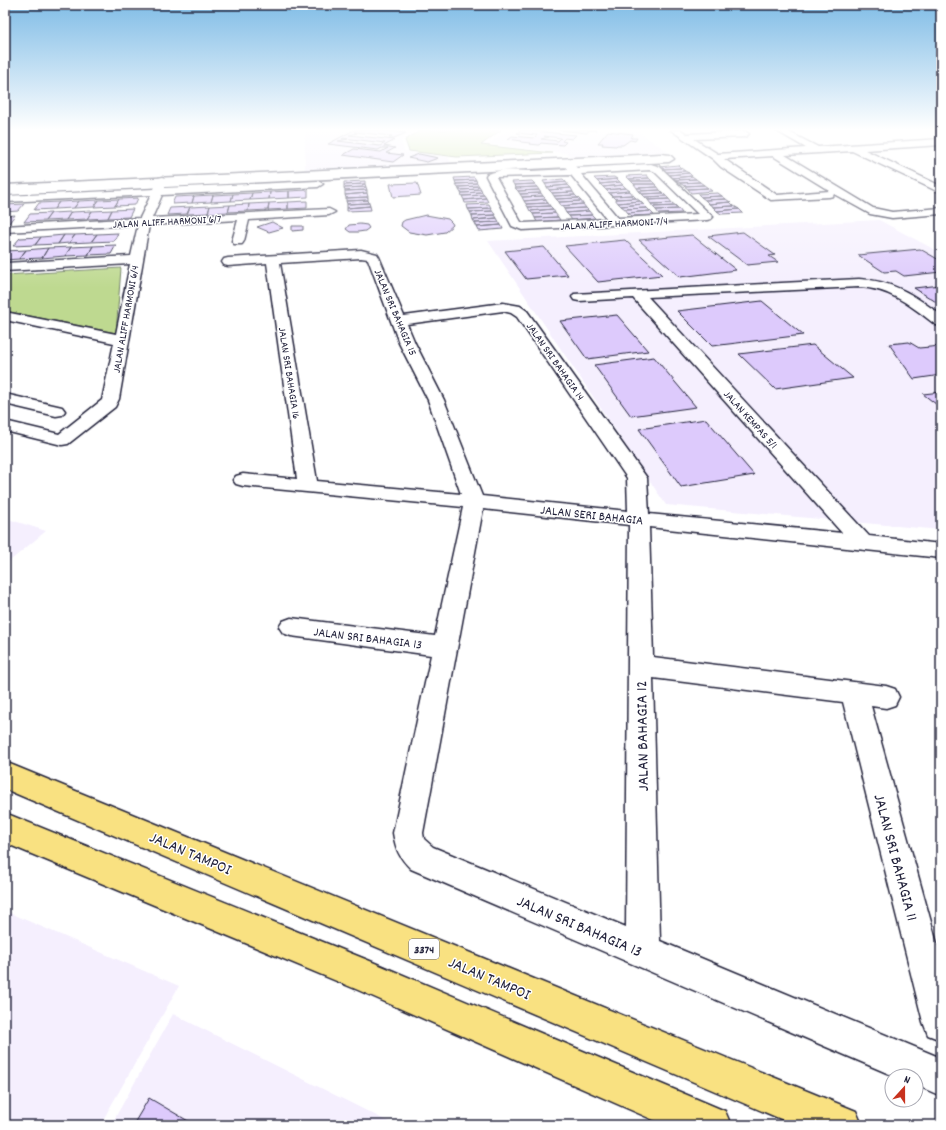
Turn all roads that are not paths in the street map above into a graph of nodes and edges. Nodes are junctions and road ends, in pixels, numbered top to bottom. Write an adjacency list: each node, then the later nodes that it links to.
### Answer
1 (210, 183): 10 (street)
2 (495, 183): 19 (street, JALAN ALIFF HARMONI 7/4)
3 (583, 183): 19 (street)
4 (671, 183): 19 (street, JALAN ALIFF HARMONI 7/4)
5 (769, 183): 9 (street)
6 (823, 183): 16 (street)
7 (926, 183): 12 (street)
8 (318, 184): 10 (street)
9 (754, 184): 14 (street)
10 (161, 185): 11 (street); 13 (street); 15 (street); 18 (street, JALAN ALIFF HARMONI 6/4)
11 (5, 188)
12 (941, 190)
13 (5, 192)
14 (829, 194)
15 (5, 199)
16 (941, 211)
17 (244, 217): 18 (street, JALAN ALIFF HARMONI 6/7); 20 (street, JALAN ALIFF HARMONI 6/7); 22 (street)
18 (144, 222): 21 (street, JALAN ALIFF HARMONI 6/7); 24 (street, JALAN ALIFF HARMONI 6/4)
19 (615, 222)
20 (330, 224)
21 (5, 229)
22 (238, 241)
23 (273, 259): 25 (street, JALAN SRI BAHAGIA 15); 30 (street, JALAN SRI BAHAGIA 15); 37 (street, JALAN SRI BAHAGIA 16)
24 (136, 260): 26 (street); 32 (street, JALAN ALIFF HARMONI 6/4)
25 (228, 262)
26 (5, 267)
27 (638, 295): 28 (street); 31 (street); 40 (street, JALAN KEMPAS 5/1)
28 (579, 297)
29 (5, 316): 32 (street)
30 (399, 321): 38 (street, JALAN SRI BAHAGIA 15); 39 (street, JALAN SRI BAHAGIA 14)
31 (941, 322)
32 (122, 340): 35 (street, JALAN ALIFF HARMONI 6/4)
33 (5, 399): 34 (street)
34 (56, 411)
35 (5, 426)
36 (243, 480): 37 (street, JALAN SERI BAHAGIA)
37 (308, 486): 38 (street, JALAN SERI BAHAGIA)
38 (474, 502): 39 (street, JALAN SERI BAHAGIA); 43 (street, JALAN SRI BAHAGIA 13)
39 (639, 519): 40 (street, JALAN SERI BAHAGIA); 44 (street, JALAN BAHAGIA 12)
40 (863, 543): 41 (street, JALAN SERI BAHAGIA)
41 (941, 551)
42 (291, 627): 43 (street, JALAN SRI BAHAGIA 13)
43 (446, 647): 49 (street, JALAN SRI BAHAGIA 13)
44 (640, 666): 45 (street); 49 (street, JALAN BAHAGIA 12)
45 (854, 693): 46 (street); 50 (street, JALAN SRI BAHAGIA 11)
46 (886, 697)
47 (5, 775): 53 (main road, JALAN TAMPOI / 3374)
48 (5, 828): 52 (main road)
49 (643, 952): 51 (street, JALAN SRI BAHAGIA 13)
50 (941, 1022)
51 (941, 1077)
52 (712, 1125)
53 (842, 1125)

